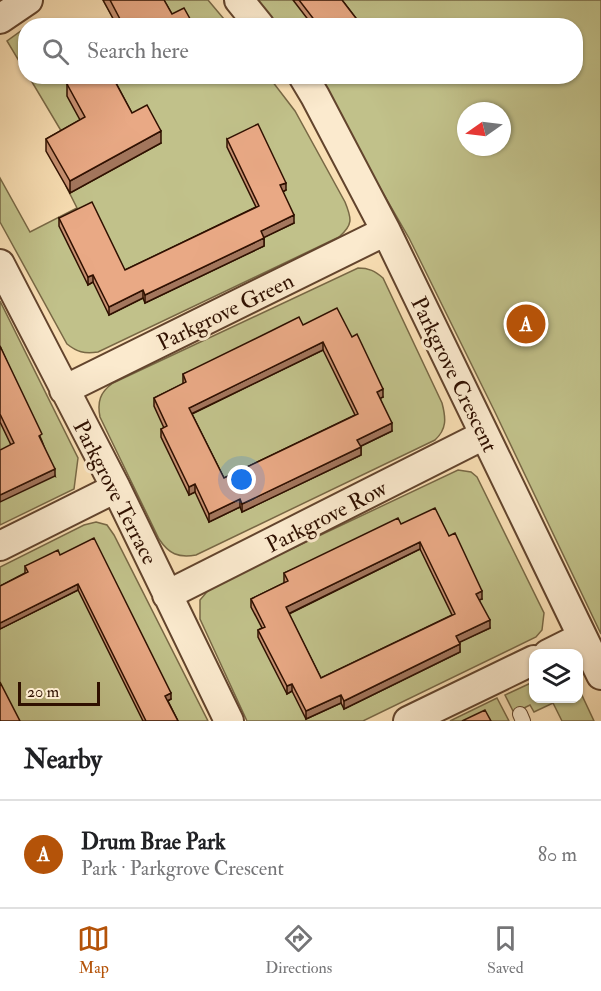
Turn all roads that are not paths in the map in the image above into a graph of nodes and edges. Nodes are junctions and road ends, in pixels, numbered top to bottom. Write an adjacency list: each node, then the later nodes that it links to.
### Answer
1 (28, 0): 4 (street)
2 (239, 0): 3 (street)
3 (254, 18)
4 (0, 19)
5 (308, 84): 6 (street, Parkgrove Crescent)
6 (386, 231): 8 (street, Parkgrove Green); 9 (street, Parkgrove Crescent)
7 (0, 264): 8 (street, Parkgrove Terrace)
8 (64, 390): 10 (street, Parkgrove Terrace)
9 (484, 435): 12 (street, Parkgrove Row); 13 (street, Parkgrove Crescent)
10 (116, 488): 11 (street); 12 (street, Parkgrove Terrace)
11 (0, 546)
12 (167, 595): 17 (street, Parkgrove Terrace)
13 (582, 637): 14 (street); 16 (street, Parkgrove Crescent)
14 (558, 649)
15 (529, 662): 18 (street)
16 (601, 675)
17 (229, 721)
18 (408, 721)

